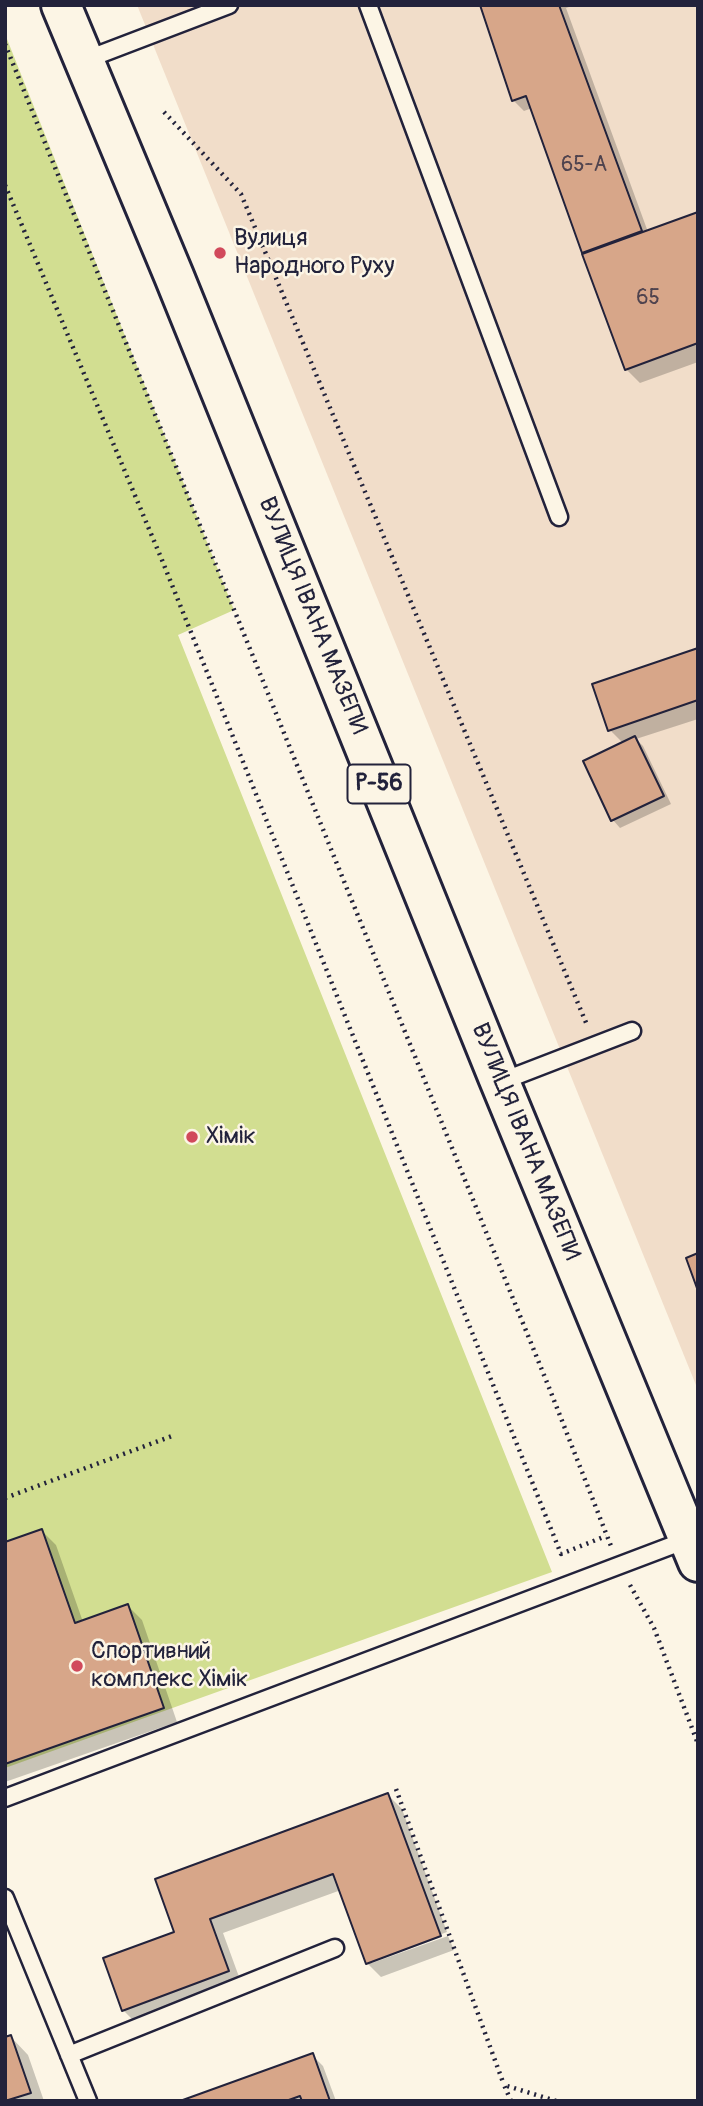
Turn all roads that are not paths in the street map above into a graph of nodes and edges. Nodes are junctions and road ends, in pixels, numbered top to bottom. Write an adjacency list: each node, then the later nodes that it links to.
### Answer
1 (61, 5): 4 (main road, ВУЛИЦЯ ІВАНА МАЗЕПИ / Р-56)
2 (229, 5): 4 (lane)
3 (368, 5): 5 (lane)
4 (85, 60): 7 (main road, ВУЛИЦЯ ІВАНА МАЗЕПИ / Р-56)
5 (559, 517)
6 (632, 1031): 7 (lane)
7 (500, 1082): 8 (main road, ВУЛИЦЯ ІВАНА МАЗЕПИ / Р-56)
8 (693, 1550): 9 (lane, ВУЛИЦЯ ІВАНА МАЗЕПИ)
9 (5, 1798)
10 (5, 1898): 12 (lane)
11 (335, 1948): 12 (lane)
12 (69, 2055): 13 (lane)
13 (88, 2101)

